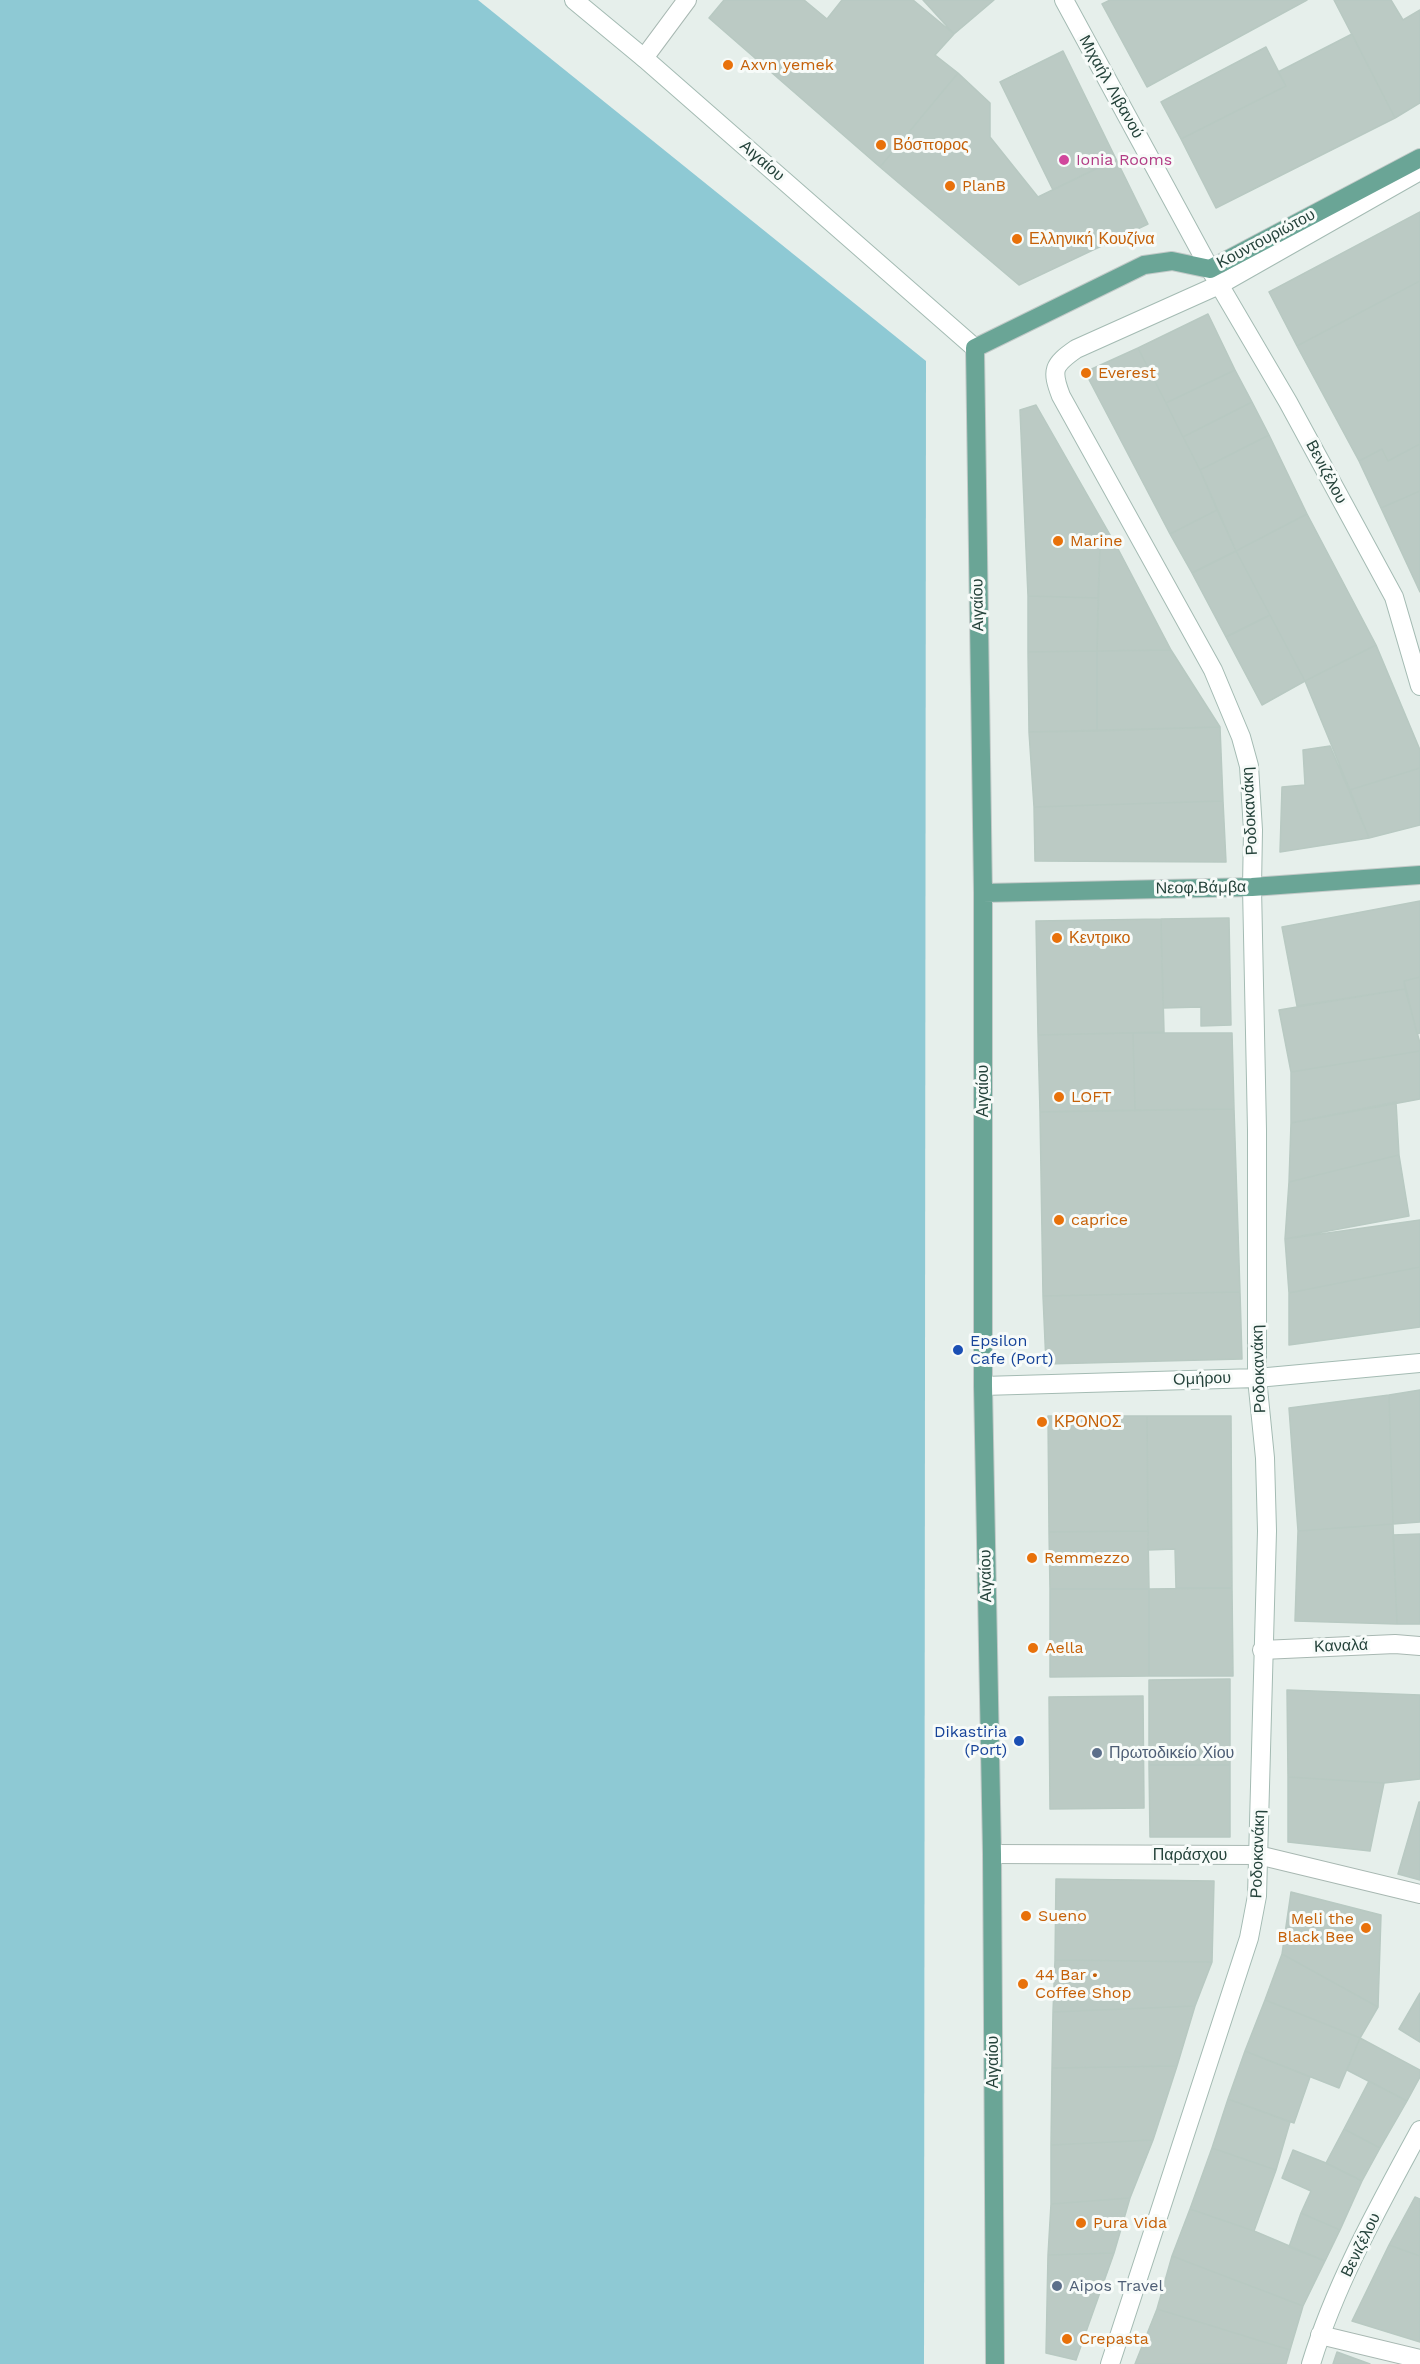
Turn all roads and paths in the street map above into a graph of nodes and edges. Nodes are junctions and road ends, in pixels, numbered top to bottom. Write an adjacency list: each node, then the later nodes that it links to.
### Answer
1 (574, 0): 4 (street, Αιγαίου)
2 (687, 0): 4 (street)
3 (1064, 0): 7 (street, Μιχαήλ Λιβανού)
4 (645, 58): 9 (street, Αιγαίου)
5 (1420, 158): 7 (main road, Κουντουριώτου)
6 (1420, 171): 8 (street, Κουντουριώτου)
7 (1210, 269): 8 (street, Βενιζέλου); 9 (main road, Κουντουριώτου)
8 (1221, 284): 10 (street, Κουντουριώτου); 11 (street, Βενιζέλου)
9 (975, 348): 14 (main road, Αιγαίου)
10 (1061, 396): 13 (street, Ροδοκανάκη)
11 (1420, 686)
12 (1420, 875): 13 (main road, Νεοφ.Βάμβα)
13 (1252, 887): 14 (main road, Νεοφ.Βάμβα); 16 (street, Ροδοκανάκη)
14 (982, 893): 17 (main road, Αιγαίου)
15 (1420, 1363): 16 (street, Ομήρου)
16 (1257, 1378): 17 (street, Ομήρου); 19 (street, Ροδοκανάκη)
17 (983, 1386): 20 (main road, Αιγαίου)
18 (1420, 1646): 19 (street, Καναλά)
19 (1262, 1650): 21 (street, Ροδοκανάκη)
20 (992, 1854): 21 (street, Παράσχου); 26 (main road, Αιγαίου)
21 (1258, 1855): 22 (street, Παράσχου); 27 (street, Ροδοκανάκη)
22 (1420, 1894)
23 (1420, 2130): 24 (street, Βενιζέλου)
24 (1320, 2335): 25 (street); 28 (street, Βενιζέλου)
25 (1420, 2359)
26 (998, 2363)
27 (1110, 2364)
28 (1311, 2364)

